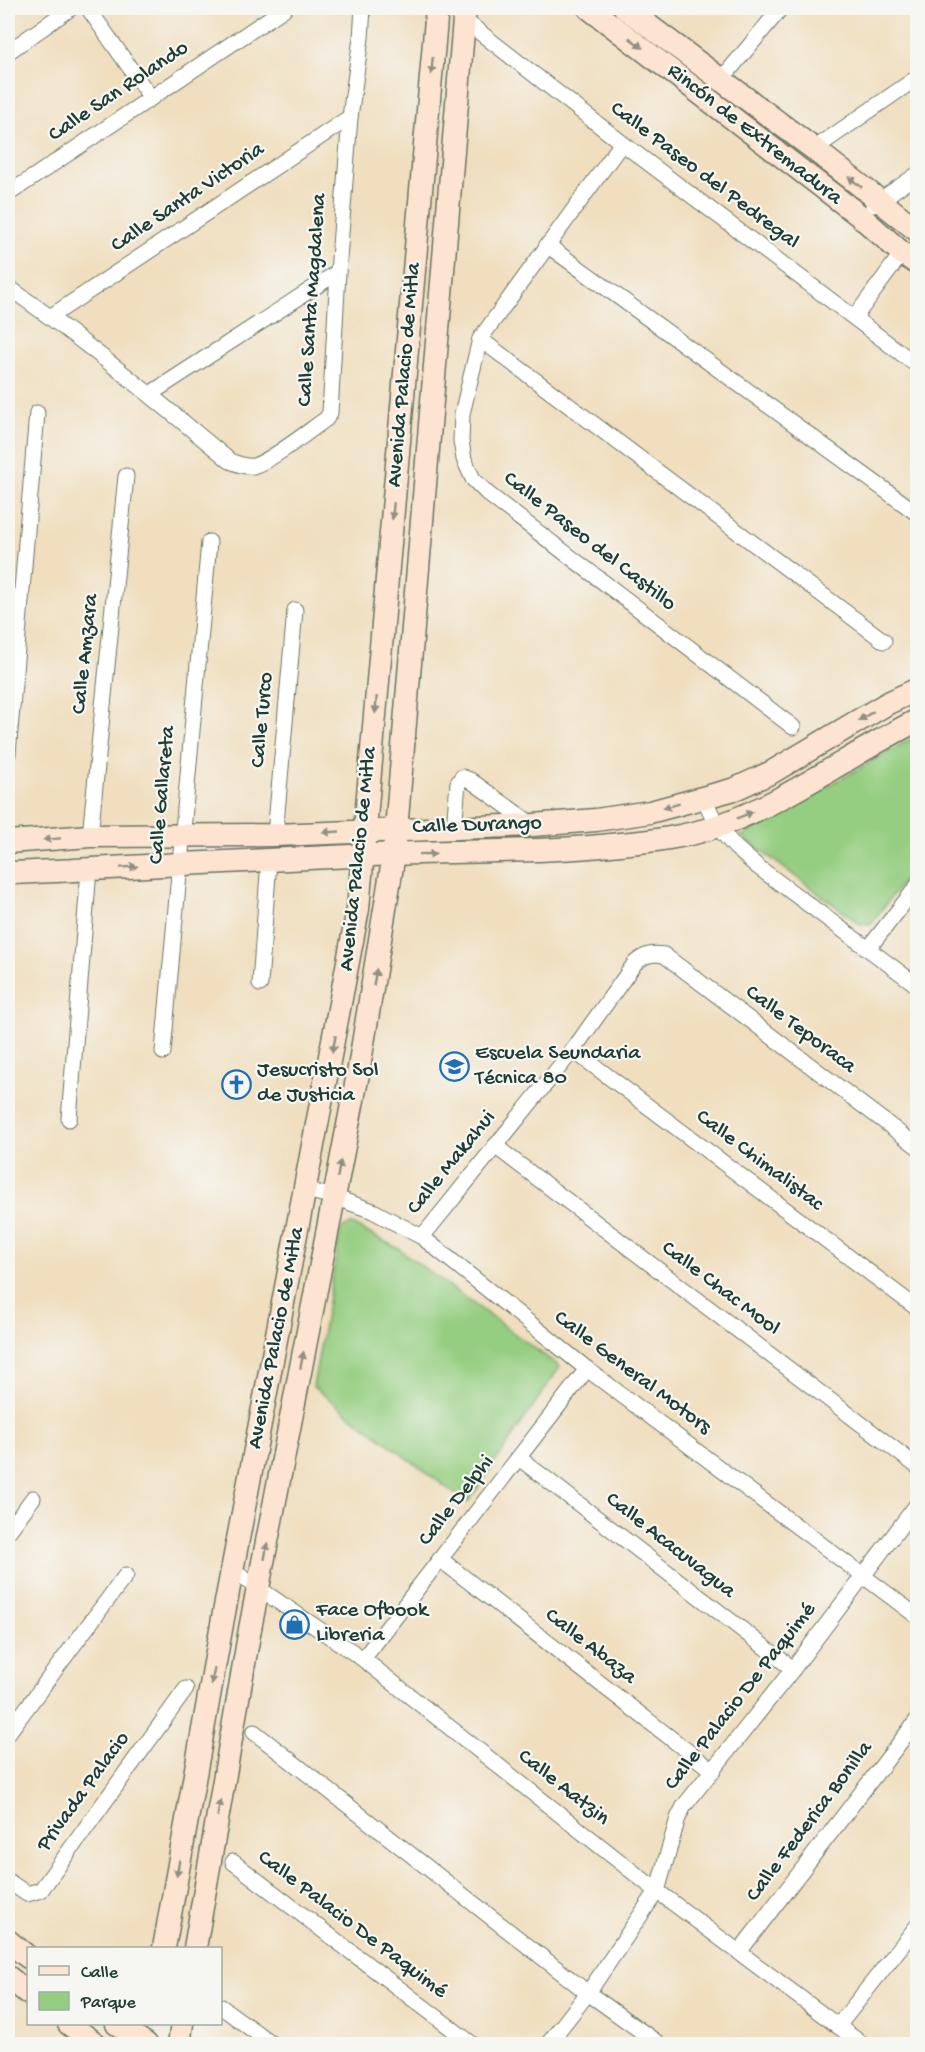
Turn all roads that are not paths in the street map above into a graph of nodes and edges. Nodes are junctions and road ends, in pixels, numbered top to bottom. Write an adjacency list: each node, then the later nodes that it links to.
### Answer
1 (71, 8): 10 (street)
2 (88, 8): 13 (street)
3 (285, 8): 13 (street, Calle San Rolando)
4 (363, 8): 14 (street, Calle Santa Magdalena)
5 (437, 8): 46 (main road, Avenida Palacio de Mitla, one-way to 46)
6 (589, 8): 20 (main road, Rincón de Extremadura, one-way to 20)
7 (628, 8): 12 (main road, Rincón de Extremadura)
8 (781, 8): 12 (street)
9 (465, 14): 15 (street, Calle Paseo del Pedregal); 45 (main road, Avenida Palacio de Mitla)
10 (8, 52)
11 (918, 77): 16 (street)
12 (721, 80): 16 (main road, Rincón de Extremadura)
13 (151, 98): 18 (street, Calle San Rolando)
14 (350, 117): 24 (street, Calle Santa Magdalena); 26 (street, Calle Santa Victoria)
15 (622, 143): 22 (street, Calle Paseo del Castillo); 27 (street, Calle Paseo del Pedregal)
16 (814, 149): 19 (main road, Rincón de Extremadura, one-way to 16)
17 (918, 174): 19 (street)
18 (8, 194)
19 (879, 201): 20 (street); 21 (main road, Rincón de Extremadura)
20 (860, 216): 23 (main road, Rincón de Extremadura)
21 (918, 231)
22 (547, 245): 28 (street, Calle Paseo del Castillo); 33 (street)
23 (910, 259): 27 (street)
24 (338, 272): 30 (street); 30 (street, Calle Santa Magdalena)
25 (8, 287): 26 (street, Calle Santa Magdalena)
26 (50, 317): 30 (street, Calle Santa Magdalena)
27 (855, 317): 29 (street, Calle Paseo del Pedregal)
28 (480, 339): 36 (street); 39 (street, Calle Paseo del Castillo)
29 (918, 366)
30 (150, 394)
31 (37, 413): 40 (street)
32 (126, 476): 49 (street, Calle Amzara)
33 (918, 514)
34 (209, 542): 47 (street, Calle Gallareta)
35 (295, 610): 48 (street, Calle Turco)
36 (884, 641)
37 (918, 689): 41 (main road, Calle Durango, one-way to 41)
38 (918, 720): 43 (main road, Calle Durango, one-way to 38)
39 (793, 727)
40 (8, 754)
41 (704, 798): 42 (main road, Calle Durango, one-way to 42); 43 (street)
42 (533, 825): 44 (main road, Calle Durango); 44 (street)
43 (717, 826): 51 (main road, Calle Durango, one-way to 43); 58 (street)
44 (454, 828): 45 (main road, Calle Durango)
45 (395, 829): 46 (main road, Calle Durango); 51 (main road, Avenida Palacio de Mitla)
46 (365, 831): 48 (main road, Calle Durango, one-way to 48); 52 (main road, Avenida Palacio de Mitla)
47 (182, 834): 48 (main road, Calle Durango); 49 (main road, Calle Durango); 54 (street, Calle Gallareta)
48 (275, 835)
49 (90, 836): 50 (main road, Calle Durango, one-way to 50)
50 (8, 842)
51 (394, 854): 52 (main road, Calle Durango); 68 (main road, Avenida Palacio de Mitla, one-way to 51)
52 (364, 857): 53 (main road, Calle Durango); 67 (main road, Avenida Palacio de Mitla, one-way to 67)
53 (269, 860): 54 (main road, Calle Durango); 60 (street)
54 (179, 864): 55 (main road, Calle Durango, one-way to 54); 63 (street, Calle Gallareta)
55 (89, 870): 56 (main road, Calle Durango); 64 (street)
56 (8, 873)
57 (918, 885): 58 (street)
58 (868, 949): 61 (street)
59 (654, 954): 62 (street, Calle Makahui); 66 (street, Calle Teporaca)
60 (260, 984)
61 (918, 986)
62 (573, 1050): 65 (street, Calle Makahui); 70 (street, Calle Chimalistac)
63 (163, 1052)
64 (69, 1119)
65 (495, 1146): 69 (street, Calle Makahui); 73 (street, Calle Chac Mool)
66 (918, 1147)
67 (306, 1190): 68 (street, Calle General Motors); 78 (main road, Avenida Palacio de Mitla)
68 (334, 1197): 69 (street, Calle General Motors); 81 (main road, Avenida Palacio de Mitla, one-way to 68)
69 (422, 1237): 71 (street, Calle General Motors)
70 (918, 1309)
71 (587, 1370): 72 (street, Calle Delphi); 80 (street, Calle General Motors)
72 (519, 1458): 77 (street, Calle Delphi); 84 (street, Calle Acacuvagua)
73 (918, 1467)
74 (33, 1498): 76 (street)
75 (918, 1503): 80 (street, Calle Palacio De Paquimé)
76 (8, 1532)
77 (440, 1559): 83 (street, Calle Delphi); 89 (street, Calle Abaza)
78 (233, 1571): 81 (street, Calle Aatzin); 95 (main road, Avenida Palacio de Mitla, one-way to 95)
79 (126, 1575): 87 (street)
80 (862, 1575): 82 (street, Calle General Motors); 84 (street, Calle Palacio De Paquimé)
81 (259, 1588): 83 (street, Calle Aatzin); 96 (main road, Avenida Palacio de Mitla, one-way to 81)
82 (918, 1617)
83 (363, 1659): 92 (street, Calle Aatzin)
84 (793, 1669): 89 (street, Calle Palacio De Paquimé)
85 (186, 1689): 91 (street, Privada Palacio)
86 (918, 1719): 97 (street, Calle Federica Bonilla)
87 (8, 1732)
88 (254, 1732): 101 (street)
89 (713, 1771): 92 (street, Calle Palacio De Paquimé)
90 (233, 1862): 112 (street, Calle Palacio De Paquimé)
91 (8, 1881)
92 (657, 1891): 97 (street, Calle Aatzin); 101 (street, Calle Palacio De Paquimé)
93 (918, 1925): 107 (street)
94 (8, 1941): 98 (main road)
95 (164, 1947)
96 (195, 1947)
97 (739, 1952): 107 (street, Calle Aatzin)
98 (27, 1957)
99 (8, 1977): 100 (main road)
100 (27, 1992)
101 (588, 1993): 113 (street, Calle Palacio De Paquimé); 114 (street)
102 (222, 2007): 111 (street)
103 (70, 2025): 108 (main road)
104 (118, 2025): 109 (main road)
105 (150, 2025): 109 (main road)
106 (182, 2025): 110 (main road)
107 (838, 2026): 115 (street, Calle Aatzin)
108 (96, 2044)
109 (146, 2044)
110 (179, 2044)
111 (272, 2044)
112 (472, 2044)
113 (548, 2044)
114 (659, 2044)
115 (862, 2044)

